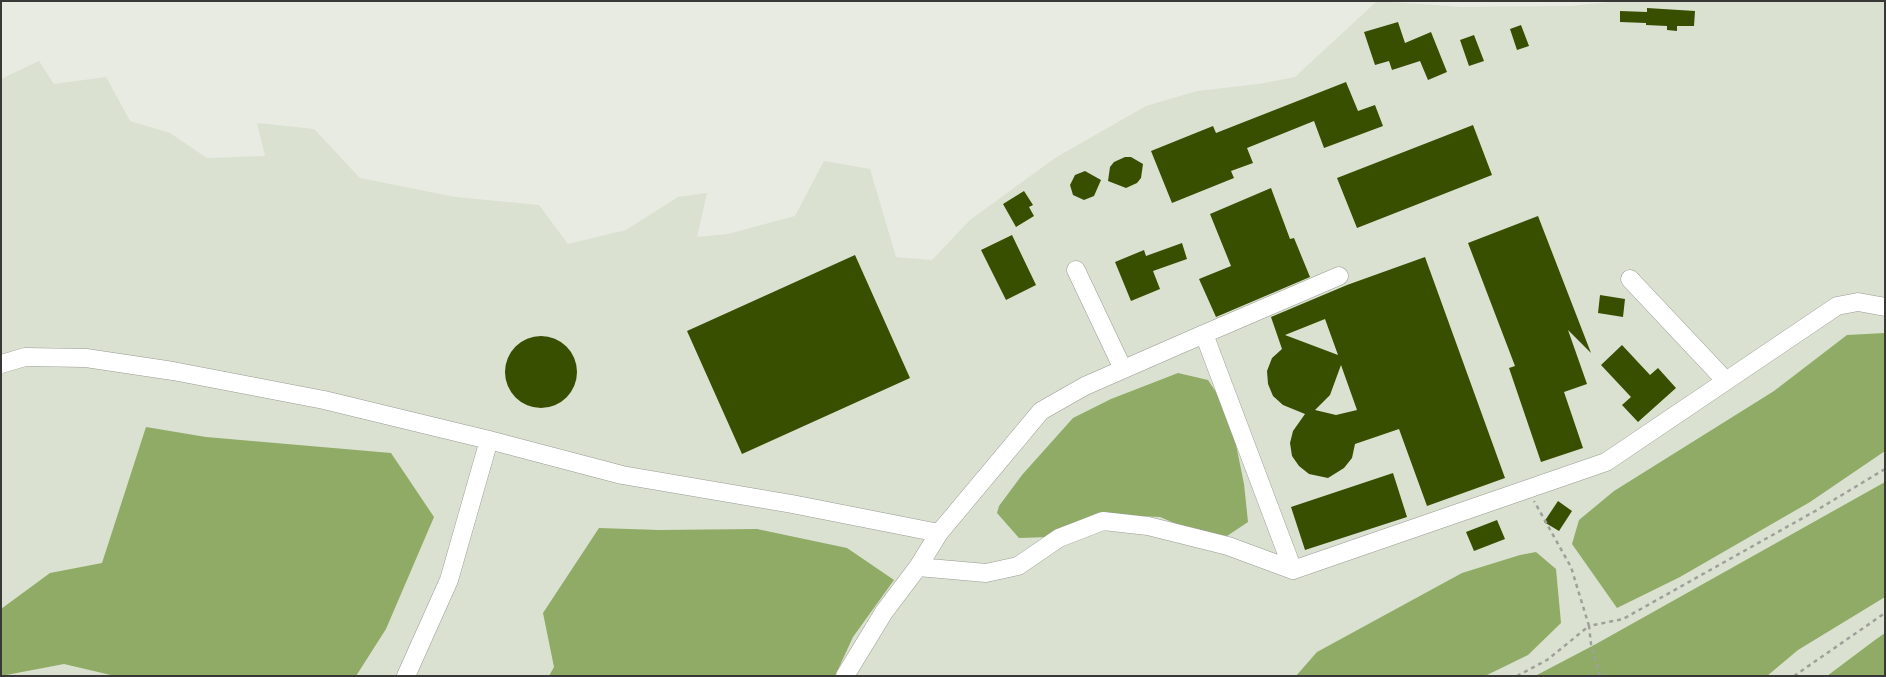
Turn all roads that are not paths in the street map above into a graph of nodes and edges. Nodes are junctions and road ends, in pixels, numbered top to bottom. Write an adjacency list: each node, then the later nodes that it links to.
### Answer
1 (1076, 270): 7 (lane)
2 (1339, 276): 5 (lane)
3 (1630, 279): 8 (lane)
4 (1885, 306): 8 (lane)
5 (1204, 334): 7 (lane); 12 (lane)
6 (1, 364): 9 (lane)
7 (1124, 369): 10 (lane)
8 (1725, 380): 12 (lane)
9 (489, 440): 10 (lane); 13 (lane)
10 (939, 533): 11 (lane)
11 (918, 567): 12 (lane); 14 (lane)
12 (1293, 570)
13 (406, 676)
14 (845, 676)

